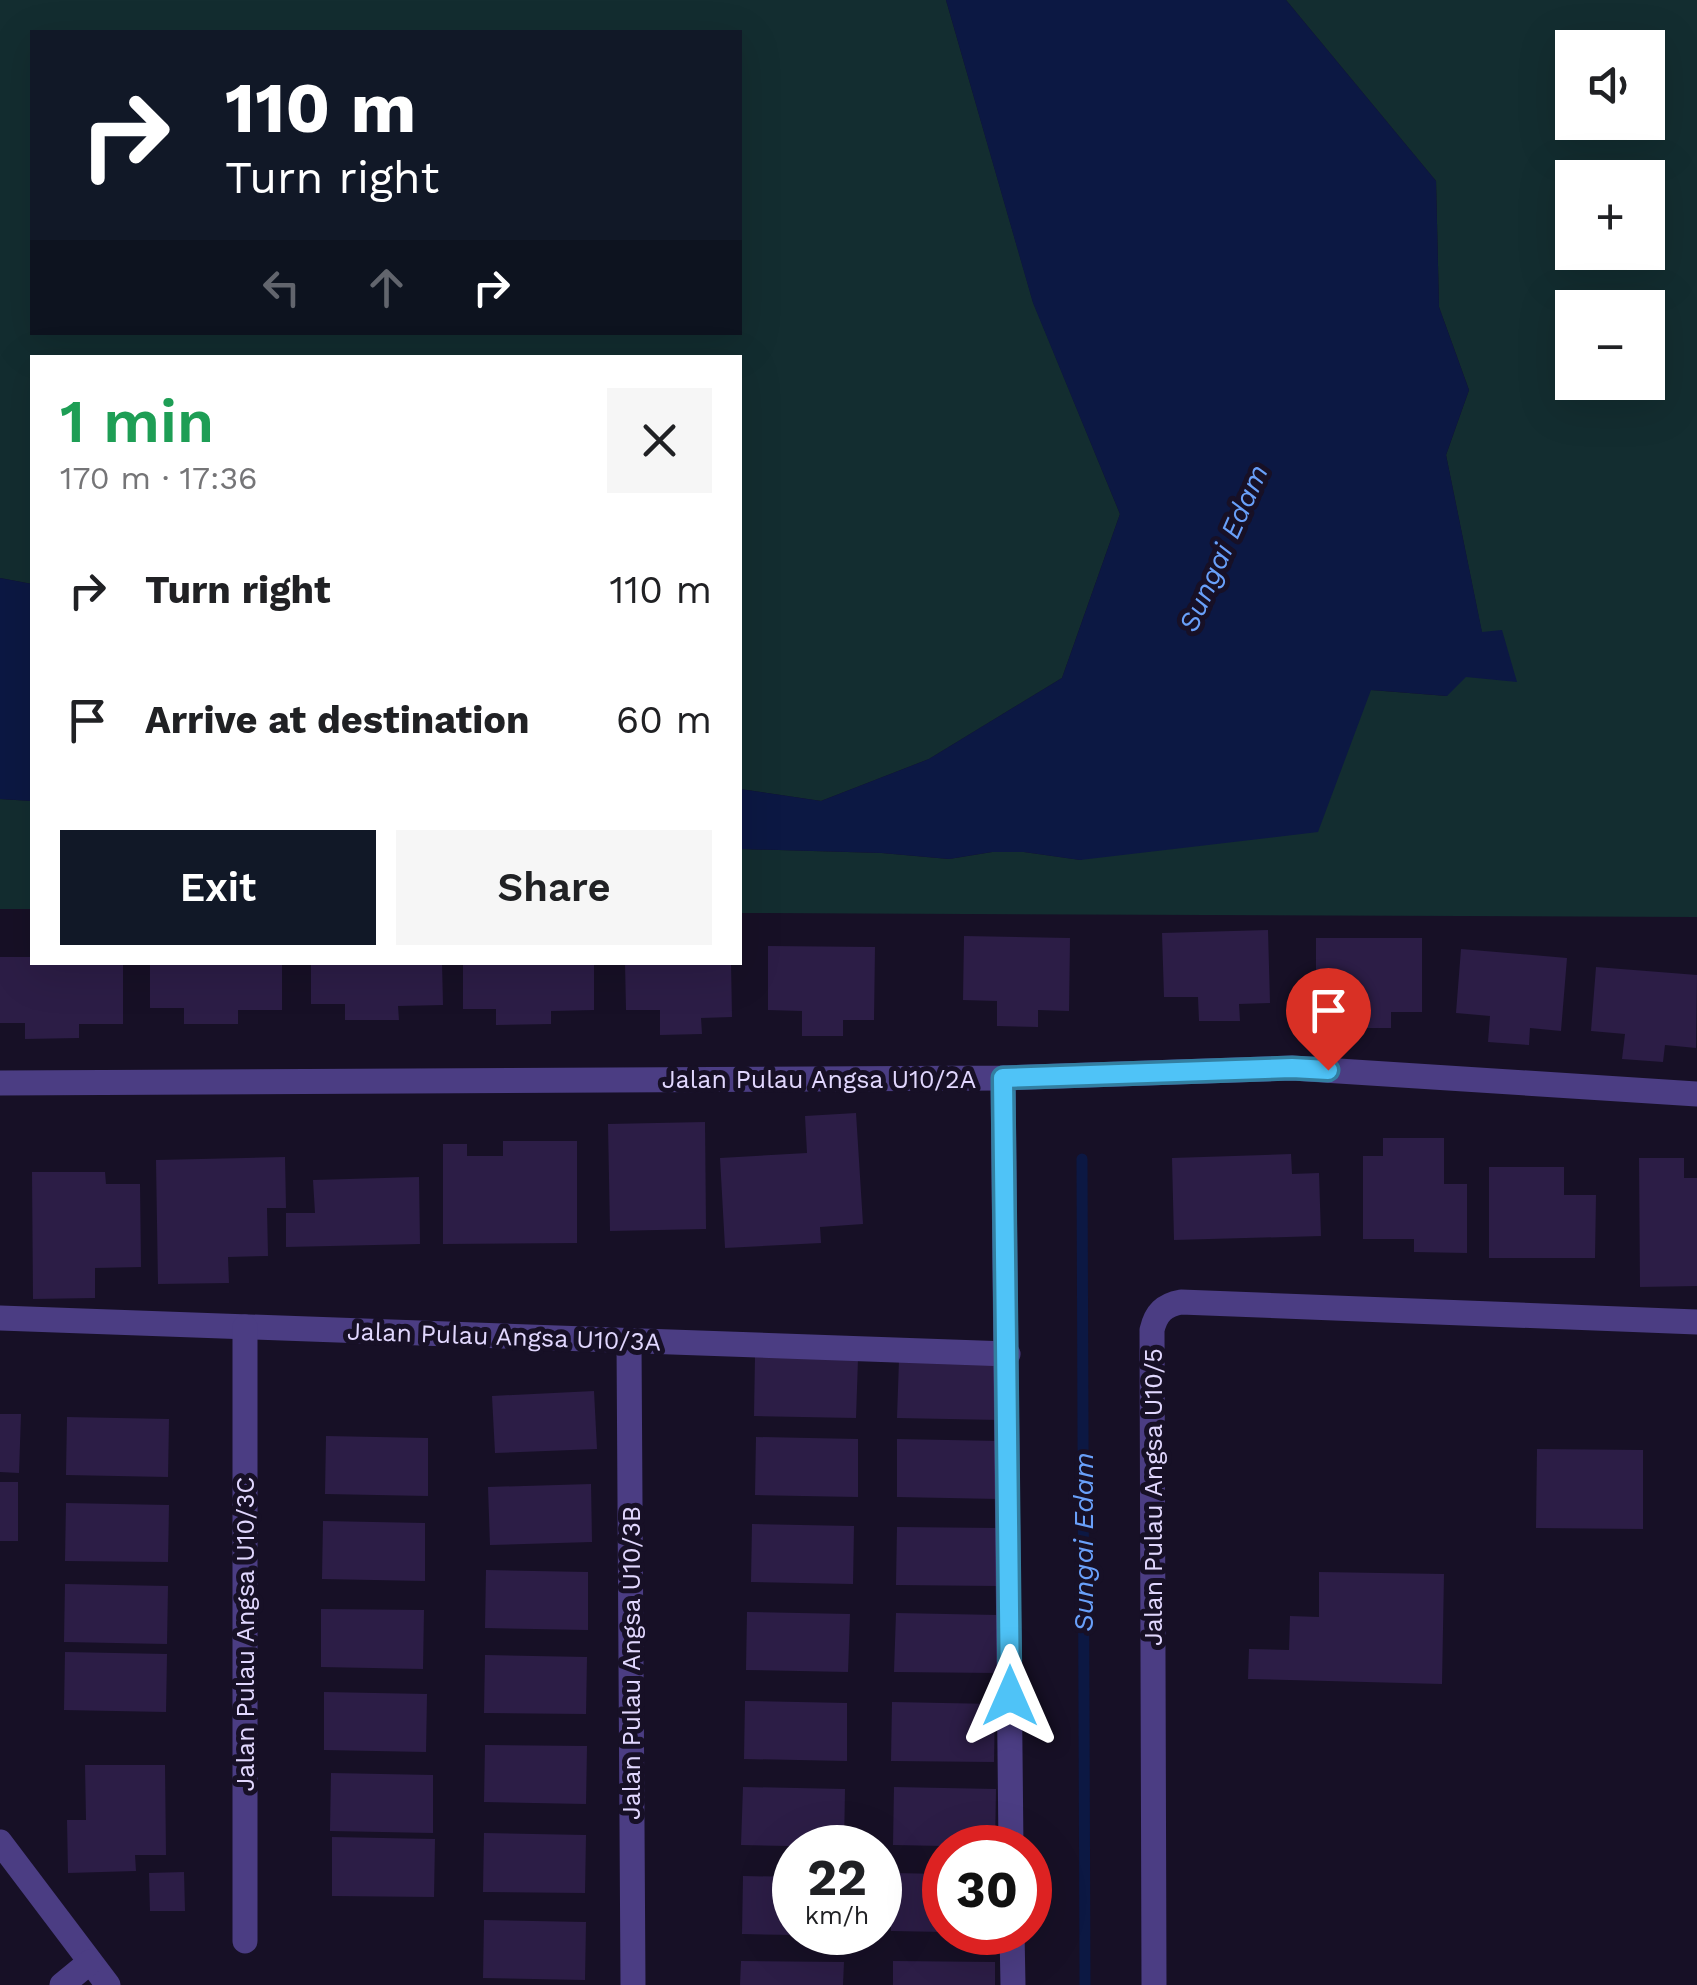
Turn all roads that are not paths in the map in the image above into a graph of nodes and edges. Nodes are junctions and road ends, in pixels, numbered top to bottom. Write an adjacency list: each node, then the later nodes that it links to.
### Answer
1 (1003, 1078): 2 (street, Jalan Pulau Angsa U10/2A); 3 (street, Jalan Pulau Angsa U10/2A); 8 (street)
2 (0, 1083)
3 (1697, 1094)
4 (0, 1318): 6 (street, Jalan Pulau Angsa U10/3A)
5 (1697, 1322): 18 (street, Jalan Pulau Angsa U10/5)
6 (245, 1327): 7 (street, Jalan Pulau Angsa U10/3A); 11 (street, Jalan Pulau Angsa U10/3C)
7 (629, 1341): 8 (street, Jalan Pulau Angsa U10/3A); 16 (street, Jalan Pulau Angsa U10/3B)
8 (1008, 1354): 9 (street)
9 (1012, 1825)
10 (0, 1842): 13 (street)
11 (245, 1941)
12 (1012, 1955): 17 (street)
13 (90, 1962): 14 (street); 15 (street)
14 (62, 1985)
15 (108, 1985)
16 (633, 1985)
17 (1012, 1985)
18 (1154, 1985)

